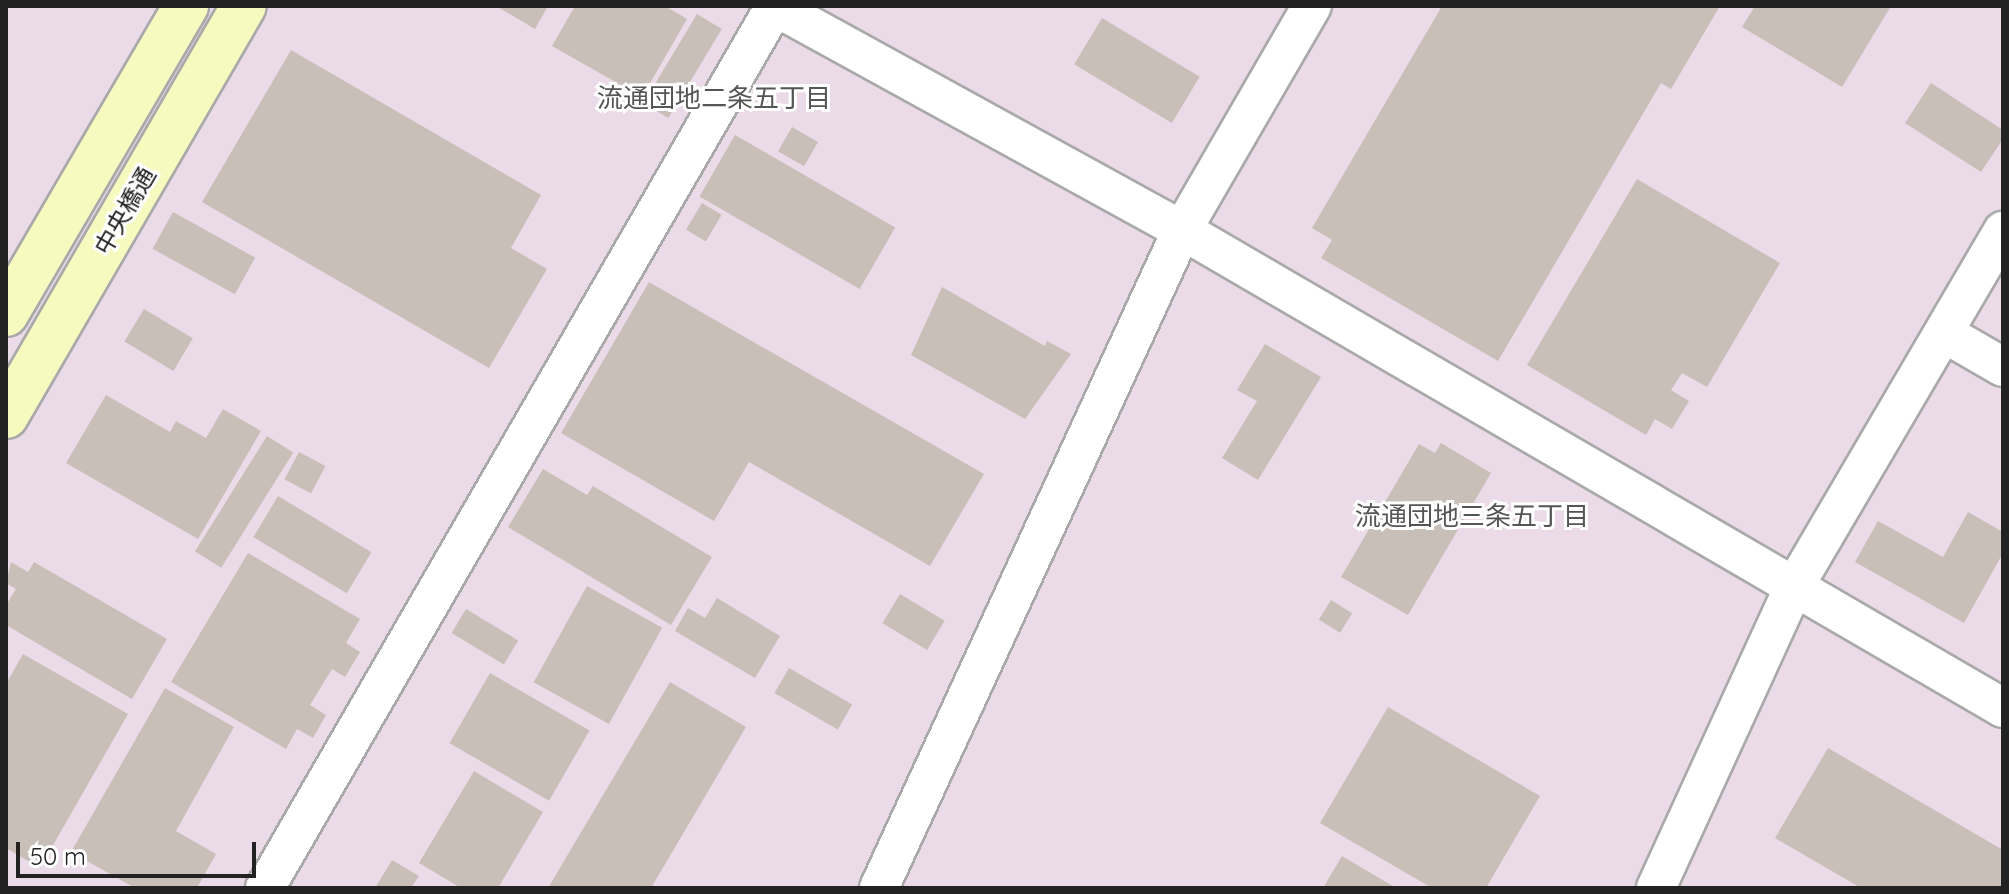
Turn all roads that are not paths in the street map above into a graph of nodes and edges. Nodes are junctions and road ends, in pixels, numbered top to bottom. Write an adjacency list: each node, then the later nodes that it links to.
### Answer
1 (186, 6): 7 (main road, 中央橋通)
2 (244, 6): 10 (main road, 中央橋通)
3 (774, 6): 5 (street); 13 (street)
4 (1312, 6): 5 (street)
5 (1182, 230): 11 (street); 14 (street)
6 (2003, 231): 8 (street)
7 (6, 314)
8 (1944, 333): 9 (street); 11 (street)
9 (2003, 367)
10 (6, 416)
11 (1794, 587): 12 (street); 15 (street)
12 (2003, 708)
13 (265, 888)
14 (879, 888)
15 (1656, 888)

